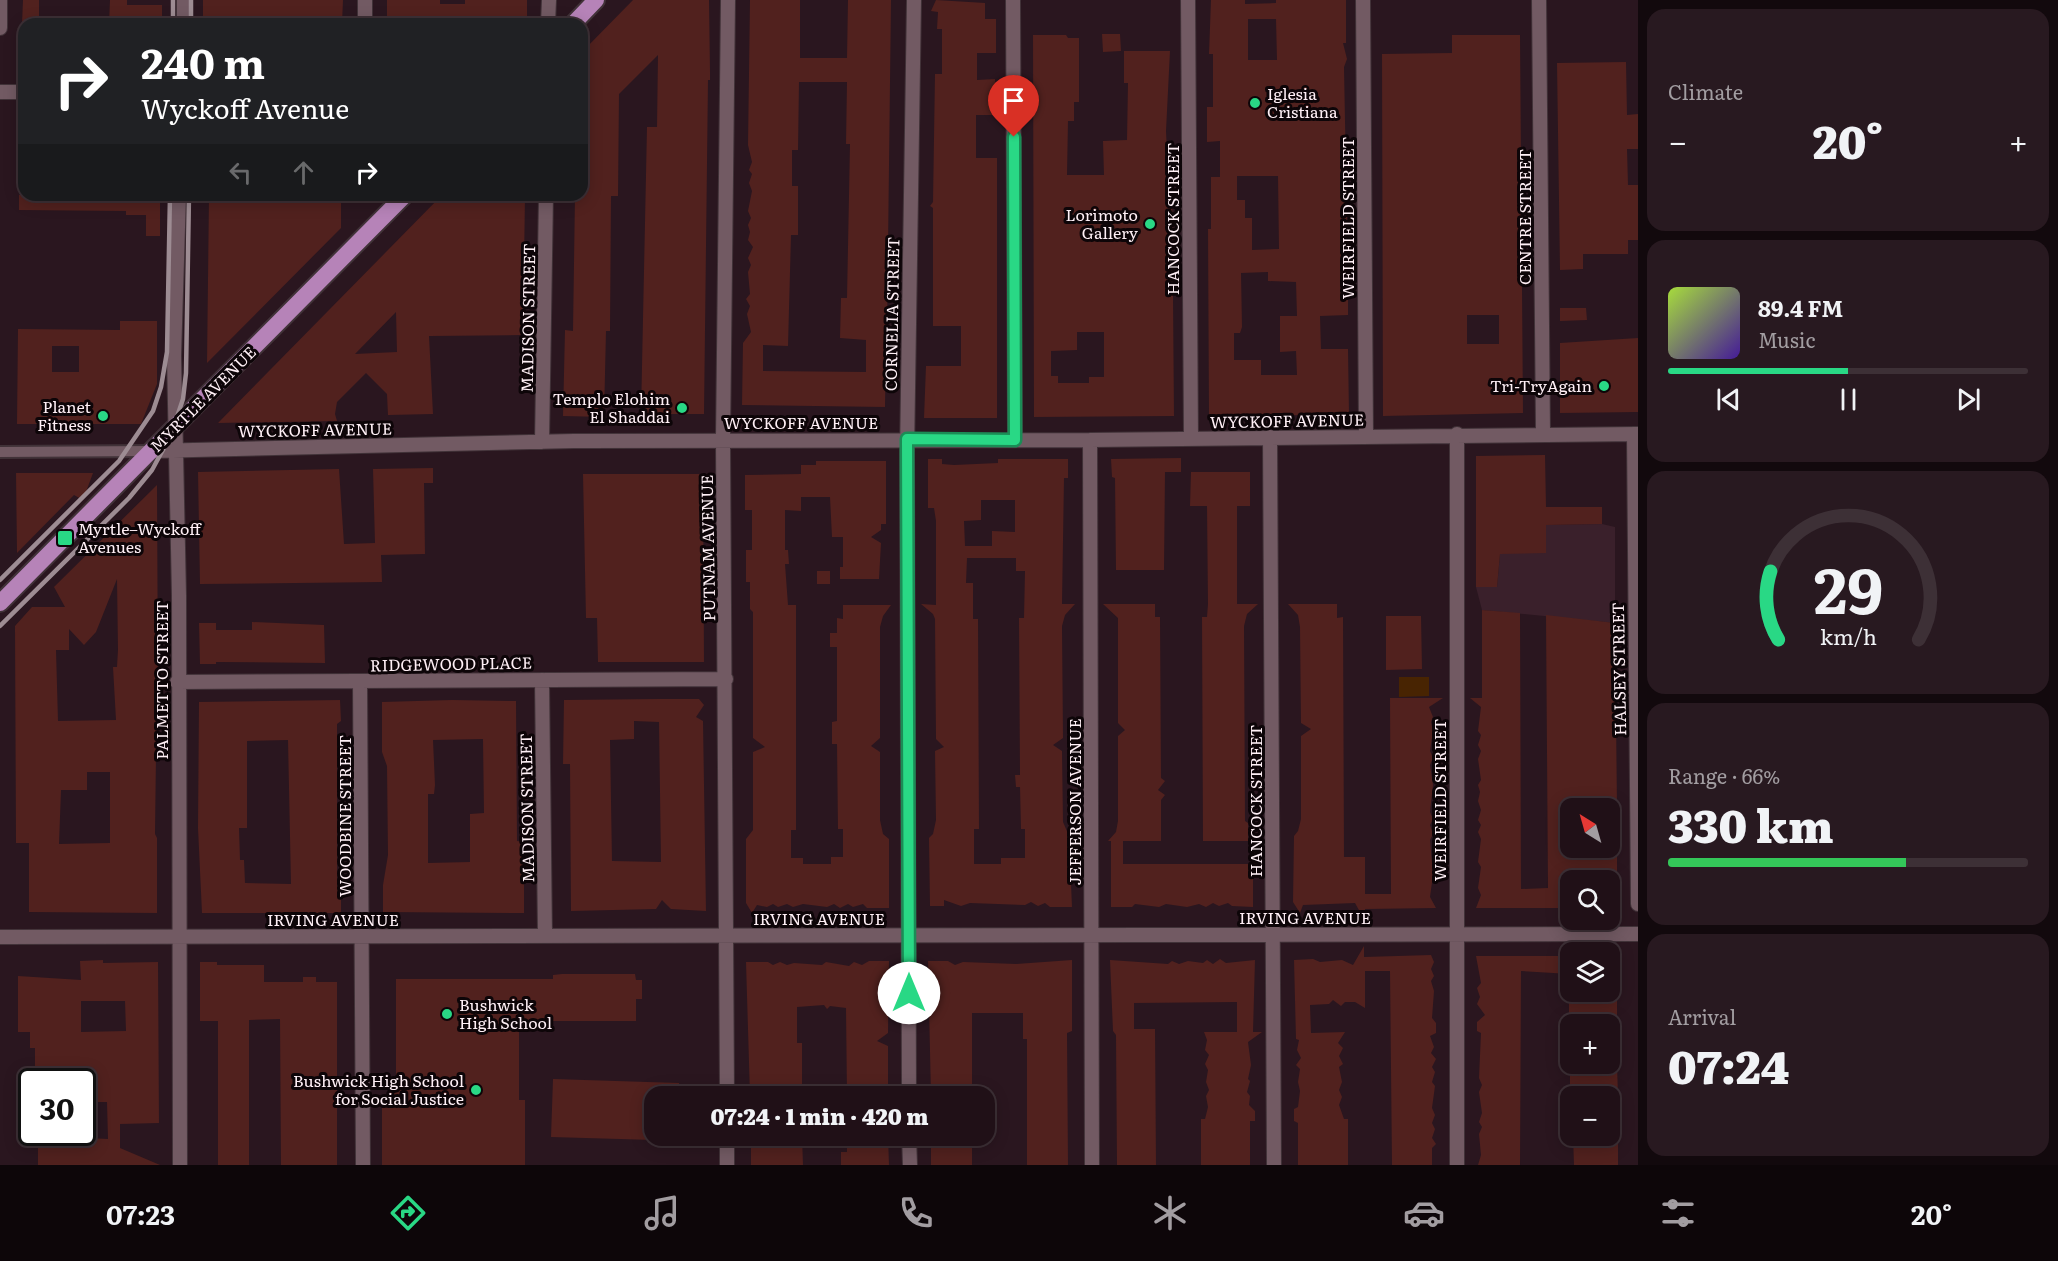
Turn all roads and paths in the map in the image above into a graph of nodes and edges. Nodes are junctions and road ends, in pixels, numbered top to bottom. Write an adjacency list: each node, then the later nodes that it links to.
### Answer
1 (0, 0): 16 (street)
2 (184, 0): 12 (street)
3 (365, 0): 13 (street)
4 (549, 0): 14 (street)
5 (596, 0): 15 (main road)
6 (728, 0): 30 (street, PUTNAM AVENUE)
7 (914, 0): 28 (street, CORNELIA STREET)
8 (1013, 0): 31 (street)
9 (1188, 0): 29 (street, HANCOCK STREET)
10 (1363, 0): 26 (street, WEIRFIELD STREET)
11 (1539, 0): 23 (street, CENTRE STREET)
12 (184, 18)
13 (365, 18)
14 (548, 18)
15 (579, 18)
16 (0, 28)
17 (0, 92): 18 (street)
18 (18, 92)
19 (179, 201): 22 (street, PALMETTO STREET)
20 (399, 201): 22 (main road, MYRTLE AVENUE)
21 (546, 201): 33 (street, MADISON STREET)
22 (176, 426): 34 (main road, MYRTLE AVENUE); 35 (street, PALMETTO STREET)
23 (1543, 433): 24 (street, WYCKOFF AVENUE); 25 (street, WYCKOFF AVENUE)
24 (1457, 434): 26 (street, WYCKOFF AVENUE); 43 (street, WEIRFIELD STREET)
25 (1636, 434): 42 (street, HALSEY STREET)
26 (1366, 436): 27 (street, WYCKOFF AVENUE)
27 (1270, 437): 29 (street, WYCKOFF AVENUE); 46 (street, HANCOCK STREET)
28 (907, 439): 30 (street, WYCKOFF AVENUE); 31 (street, WYCKOFF AVENUE); 49 (street, CORNELIA STREET)
29 (1191, 439): 32 (street, WYCKOFF AVENUE)
30 (723, 440): 33 (street, WYCKOFF AVENUE); 38 (street, PUTNAM AVENUE)
31 (1015, 440): 32 (street, WYCKOFF AVENUE)
32 (1090, 440): 45 (street, JEFFERSON AVENUE)
33 (542, 442): 35 (street, WYCKOFF AVENUE)
34 (152, 450): 35 (street, WYCKOFF AVENUE); 36 (street, WYCKOFF AVENUE); 37 (main road, MYRTLE AVENUE)
35 (176, 450): 40 (street, PALMETTO STREET)
36 (0, 452)
37 (0, 603)
38 (726, 679): 39 (street, RIDGEWOOD PLACE); 48 (street, PUTNAM AVENUE)
39 (542, 680): 41 (street, RIDGEWOOD PLACE); 47 (street, MADISON STREET)
40 (177, 682): 41 (street, RIDGEWOOD PLACE); 50 (street, PALMETTO STREET)
41 (360, 682): 51 (street, WOODBINE STREET)
42 (1638, 904)
43 (1456, 934): 44 (street, IRVING AVENUE); 46 (street, IRVING AVENUE); 63 (street, WEIRFIELD STREET)
44 (1638, 934)
45 (1091, 935): 46 (street, IRVING AVENUE); 49 (street, IRVING AVENUE); 61 (street, JEFFERSON AVENUE)
46 (1274, 935): 62 (street, HANCOCK STREET)
47 (545, 936): 48 (street, IRVING AVENUE); 51 (street, IRVING AVENUE)
48 (726, 936): 49 (street, IRVING AVENUE); 53 (street, PUTNAM AVENUE)
49 (909, 936): 54 (street, CORNELIA STREET)
50 (179, 937): 51 (street, IRVING AVENUE); 52 (street, IRVING AVENUE); 57 (street, PALMETTO STREET)
51 (362, 937): 58 (street, WOODBINE STREET)
52 (0, 938)
53 (727, 1086)
54 (909, 1086)
55 (727, 1146): 59 (street)
56 (909, 1146): 60 (street)
57 (180, 1165)
58 (363, 1165)
59 (727, 1165)
60 (910, 1165)
61 (1092, 1165)
62 (1274, 1165)
63 (1457, 1165)

